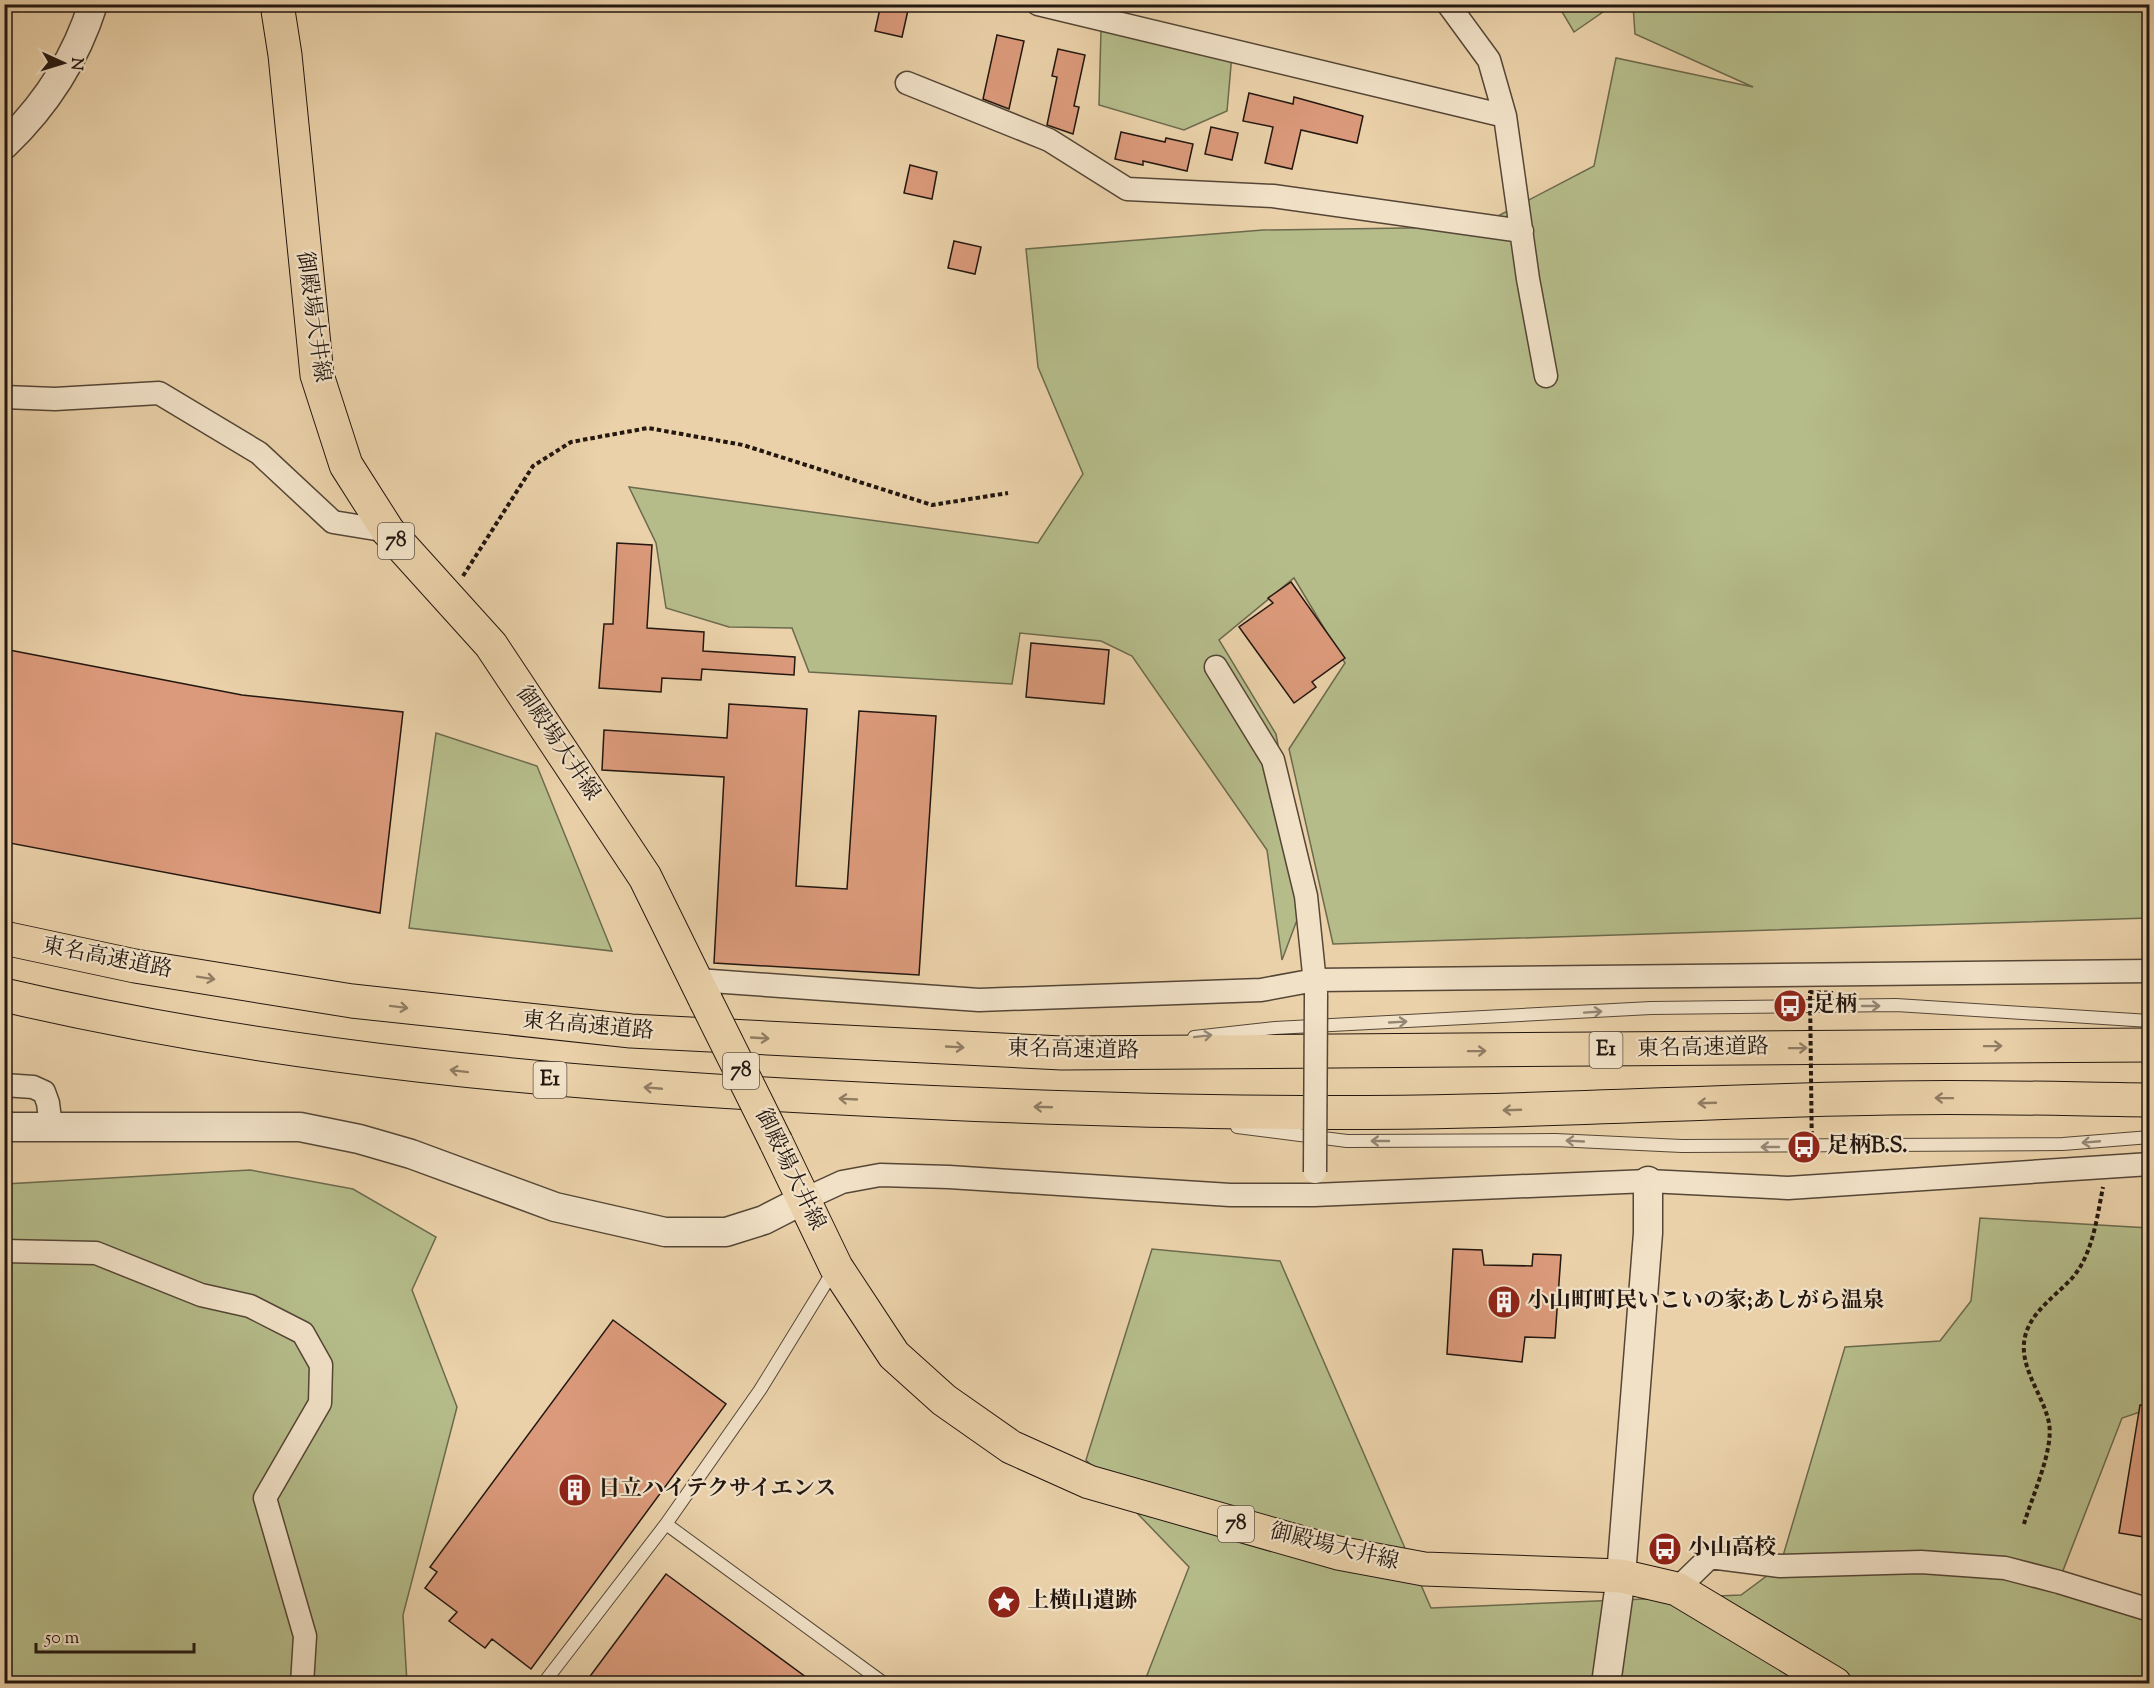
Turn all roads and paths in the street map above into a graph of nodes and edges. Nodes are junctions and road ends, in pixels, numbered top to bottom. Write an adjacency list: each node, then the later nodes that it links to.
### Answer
1 (93, 4): 7 (street)
2 (277, 4): 12 (main road, 御殿場大井線 / 78)
3 (1038, 4): 6 (street)
4 (1448, 4): 6 (street)
5 (907, 83): 8 (street)
6 (1505, 116): 8 (street)
7 (4, 145)
8 (1522, 231): 9 (street)
9 (1546, 376)
10 (4, 397): 12 (street)
11 (1008, 493): 13 (path)
12 (388, 531): 13 (main road, 御殿場大井線 / 78)
13 (448, 599): 18 (main road, 御殿場大井線 / 78)
14 (1216, 667): 17 (street)
15 (4, 938): 23 (main road, 東名高速道路 / E1, one-way to 23)
16 (2150, 970): 17 (street)
17 (1315, 987): 18 (street); 34 (street, bridge)
18 (701, 991): 35 (main road, 御殿場大井線 / 78, bridge)
19 (1833, 993): 30 (path, bridge)
20 (4, 995): 26 (main road, E1, one-way to 20)
21 (2150, 1021): 23 (lane, one-way to 21)
22 (2150, 1045): 23 (main road, 東名高速道路 / E1, one-way to 22)
23 (1062, 1053)
24 (4, 1085): 28 (street)
25 (2150, 1100): 26 (main road, E1, one-way to 26)
26 (1101, 1109): 29 (lane, one-way to 26)
27 (4, 1127): 28 (street)
28 (51, 1127): 35 (street)
29 (2150, 1137)
30 (1812, 1158)
31 (2150, 1164): 32 (street)
32 (2108, 1166): 33 (street); 39 (path)
33 (1648, 1181): 34 (street); 40 (street)
34 (1314, 1195): 35 (street)
35 (805, 1199): 37 (main road, 御殿場大井線 / 78)
36 (4, 1251): 43 (street)
37 (836, 1267): 38 (lane); 40 (main road, 御殿場大井線 / 78)
38 (666, 1524): 44 (lane); 45 (lane)
39 (2024, 1524)
40 (1621, 1576): 41 (main road, 御殿場大井線 / 78); 46 (street)
41 (1677, 1589): 42 (street); 47 (main road, 御殿場大井線 / 78)
42 (2150, 1610)
43 (302, 1683)
44 (543, 1683)
45 (885, 1683)
46 (1606, 1683)
47 (1835, 1683)

